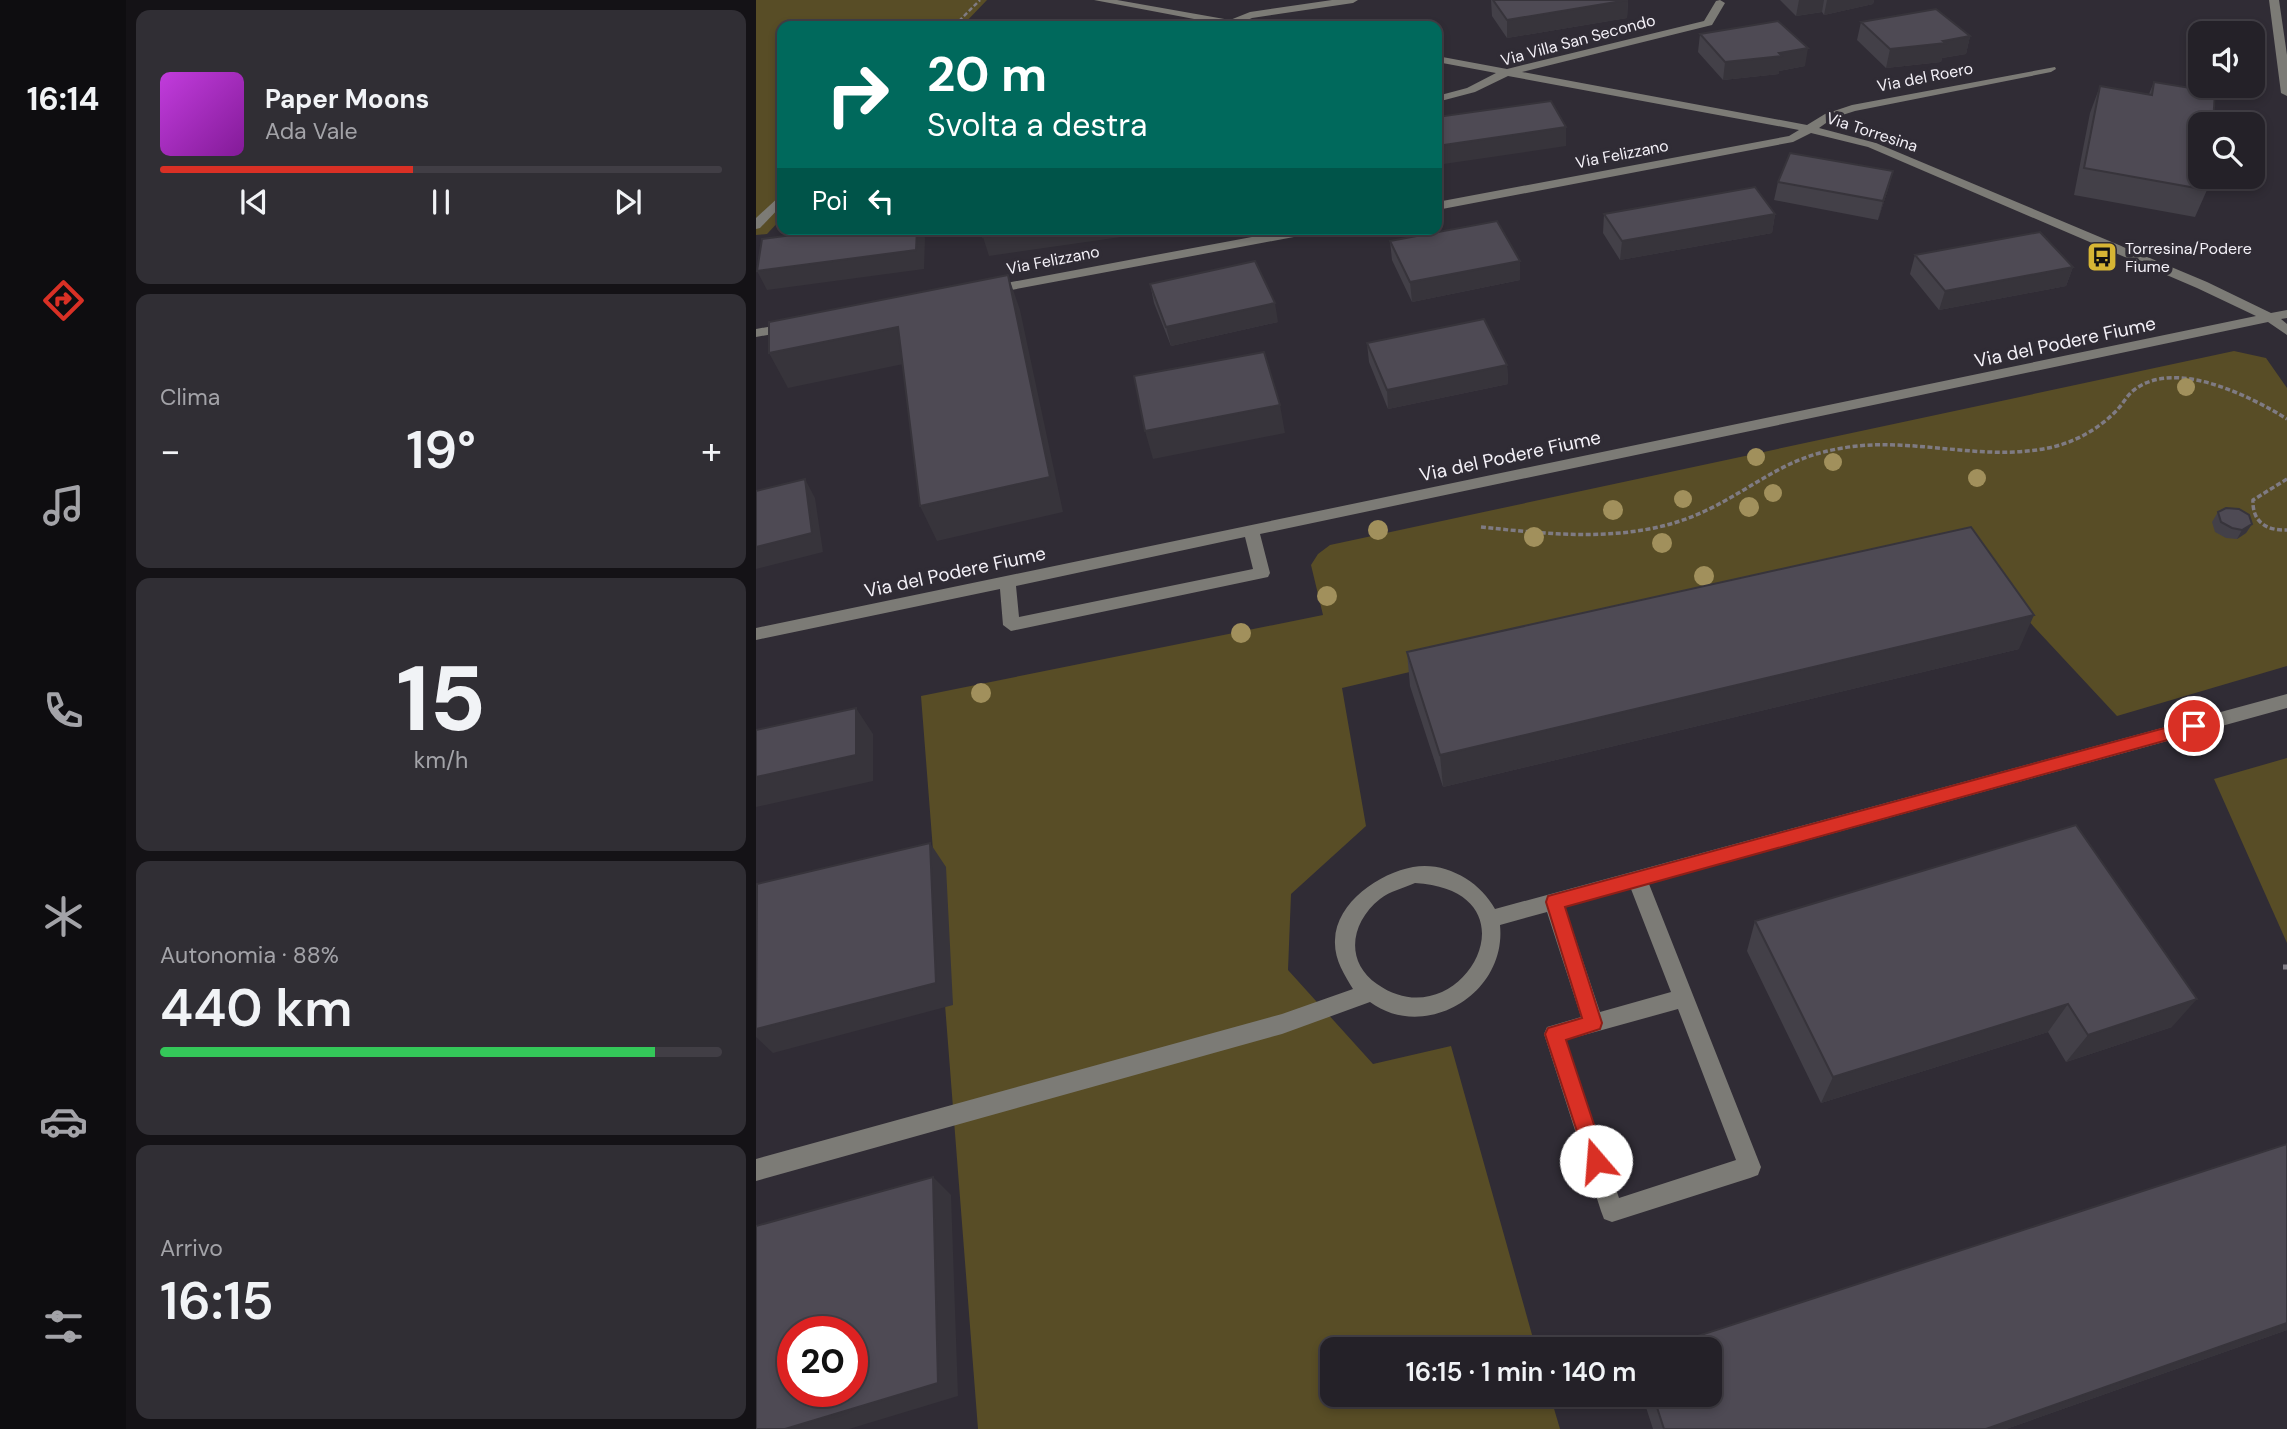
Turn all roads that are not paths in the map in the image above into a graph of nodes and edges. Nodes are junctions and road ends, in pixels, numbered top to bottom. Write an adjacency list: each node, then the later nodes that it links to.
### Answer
1 (1099, 0): 5 (street)
2 (1353, 0): 6 (street)
3 (1720, 3): 9 (street, Via Villa San Secondo)
4 (2279, 6): 10 (street)
5 (1219, 21)
6 (1235, 21)
7 (1442, 60): 9 (street, Via Torresina)
8 (2051, 69): 12 (street, Via del Roero)
9 (1507, 72): 11 (street, Via Villa San Secondo); 12 (street, Via Torresina)
10 (2287, 93)
11 (1442, 99)
12 (1810, 130): 14 (street, Via Felizzano); 18 (street, Via Torresina)
13 (777, 203): 15 (street)
14 (1442, 205)
15 (756, 225)
16 (1283, 235): 17 (street, Via Felizzano)
17 (974, 293)
18 (2280, 317): 20 (street, Via Torresina); 22 (street, Via del Podere Fiume)
19 (810, 323): 21 (street)
20 (2287, 331)
21 (756, 333)
22 (1251, 530): 23 (street, Via del Podere Fiume); 23 (street)
23 (1007, 581): 24 (street, Via del Podere Fiume)
24 (756, 634)
25 (2287, 701): 26 (street)
26 (1637, 879): 27 (street); 30 (street)
27 (1555, 902): 28 (street); 31 (street)
28 (1490, 919): 29 (street); 29 (street)
29 (1370, 993): 32 (street)
30 (1684, 998): 31 (street); 31 (street)
31 (1593, 1023)
32 (756, 1170)

